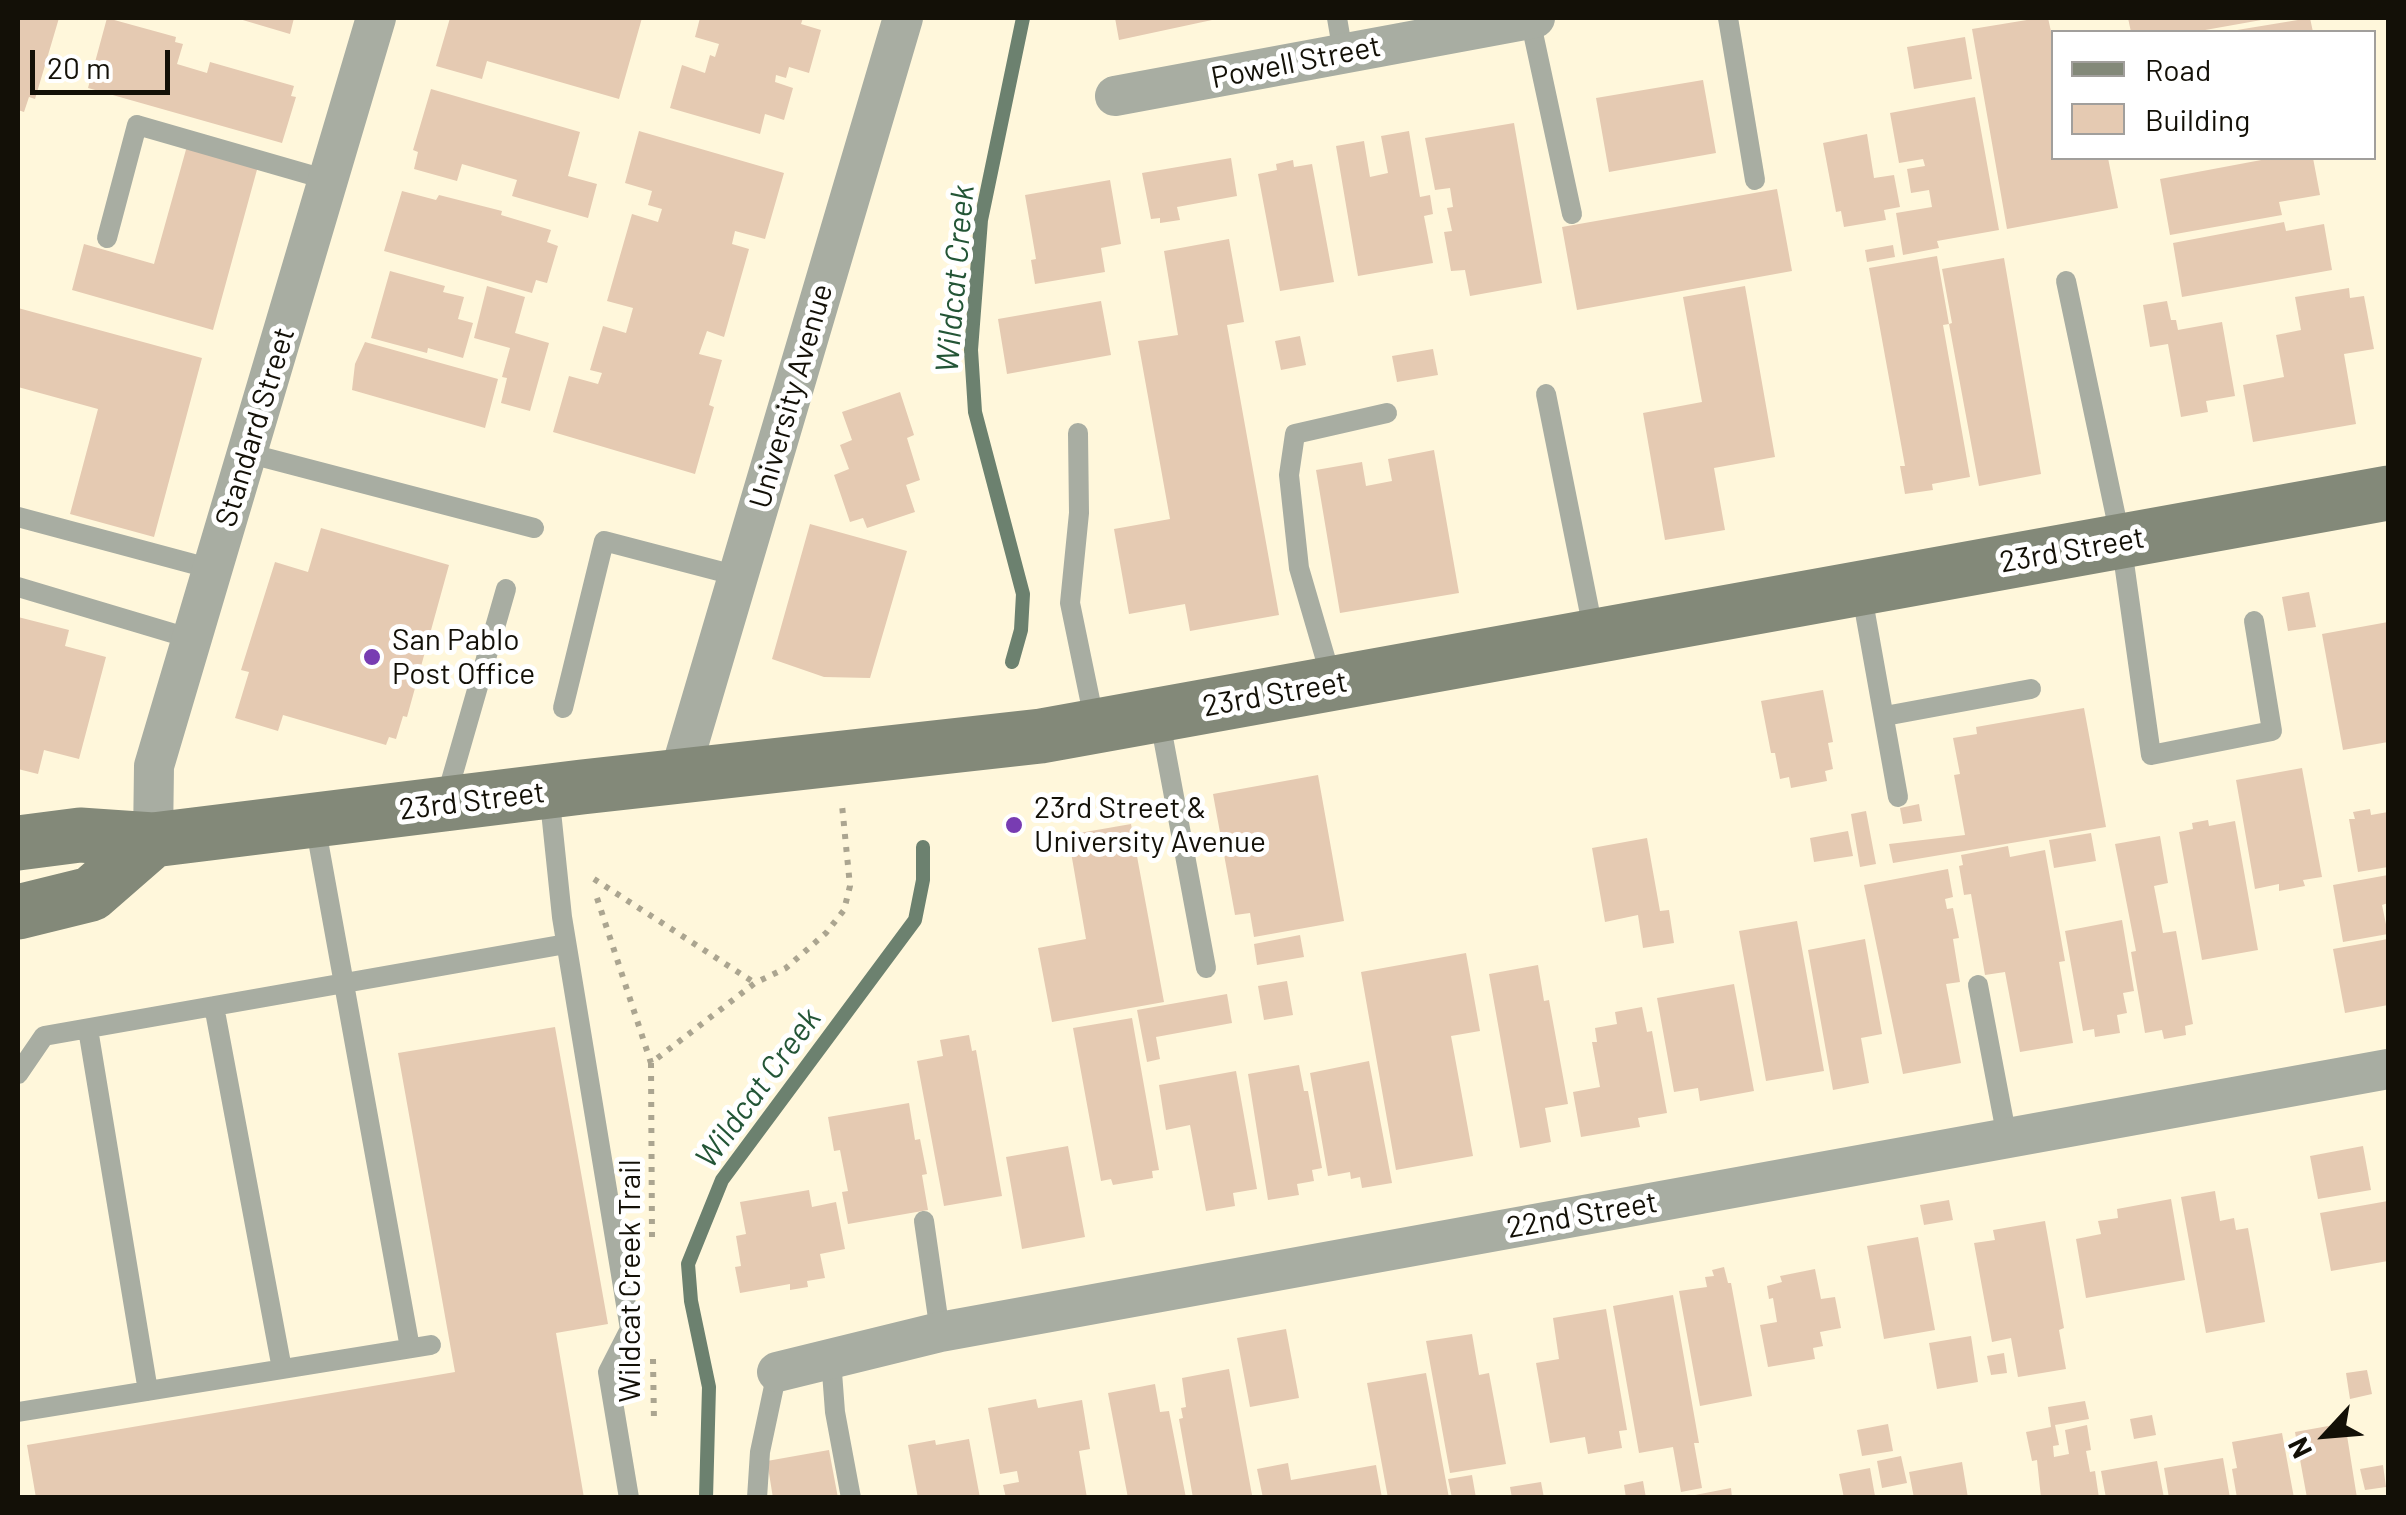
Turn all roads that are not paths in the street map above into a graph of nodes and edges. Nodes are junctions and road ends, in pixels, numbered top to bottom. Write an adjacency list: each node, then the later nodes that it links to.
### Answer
1 (376, 18): 7 (street, Standard Street)
2 (903, 18): 21 (street, University Avenue)
3 (1533, 18): 5 (street, Powell Street); 9 (lane)
4 (1728, 18): 8 (lane)
5 (1340, 35): 6 (street, Powell Street)
6 (1115, 96)
7 (328, 180): 10 (lane); 15 (street, Standard Street)
8 (1755, 180)
9 (1572, 214)
10 (107, 238)
11 (2066, 281): 19 (lane)
12 (1546, 394): 26 (lane)
13 (1387, 413): 28 (lane)
14 (1078, 433): 33 (lane)
15 (248, 453): 18 (lane); 20 (street, Standard Street)
16 (2388, 493): 19 (main road, 23rd Street)
17 (18, 517): 20 (lane)
18 (534, 528)
19 (2121, 541): 24 (main road, 23rd Street); 25 (lane)
20 (212, 569): 27 (street, Standard Street)
21 (738, 576): 30 (lane); 34 (street, University Avenue)
22 (18, 587): 27 (lane)
23 (506, 588): 37 (lane)
24 (1860, 588): 26 (main road, 23rd Street); 32 (lane)
25 (2254, 622)
26 (1594, 636): 28 (main road, 23rd Street)
27 (192, 639): 39 (street, Standard Street)
28 (1332, 683): 31 (main road, 23rd Street)
29 (2031, 689): 32 (lane)
30 (562, 708)
31 (1158, 714): 33 (main road, 23rd Street); 43 (lane)
32 (1885, 716): 36 (lane)
33 (1096, 726): 34 (main road, 23rd Street)
34 (679, 776): 35 (main road, 23rd Street)
35 (549, 791): 37 (main road, 23rd Street); 42 (lane)
36 (1898, 796)
37 (444, 804): 38 (main road, 23rd Street)
38 (314, 820): 39 (main road, 23rd Street); 44 (lane)
39 (152, 840): 40 (main road, 23rd Street); 41 (main road)
40 (18, 843)
41 (23, 916)
42 (566, 944): 44 (lane); 58 (lane)
43 (1206, 968)
44 (345, 982): 46 (lane); 54 (lane)
45 (1978, 984): 50 (lane)
46 (214, 1006): 47 (lane); 54 (lane)
47 (88, 1029): 49 (lane); 56 (lane)
48 (2388, 1070): 50 (street, 22nd Street)
49 (18, 1074)
50 (2007, 1138): 52 (street, 22nd Street)
51 (924, 1222): 52 (lane)
52 (940, 1332): 53 (street, 22nd Street)
53 (831, 1359): 55 (street, 22nd Street); 60 (lane)
54 (282, 1370): 56 (lane)
55 (777, 1372): 59 (lane)
56 (148, 1391): 57 (lane)
57 (18, 1412)
58 (629, 1498)
59 (757, 1498)
60 (851, 1498)

